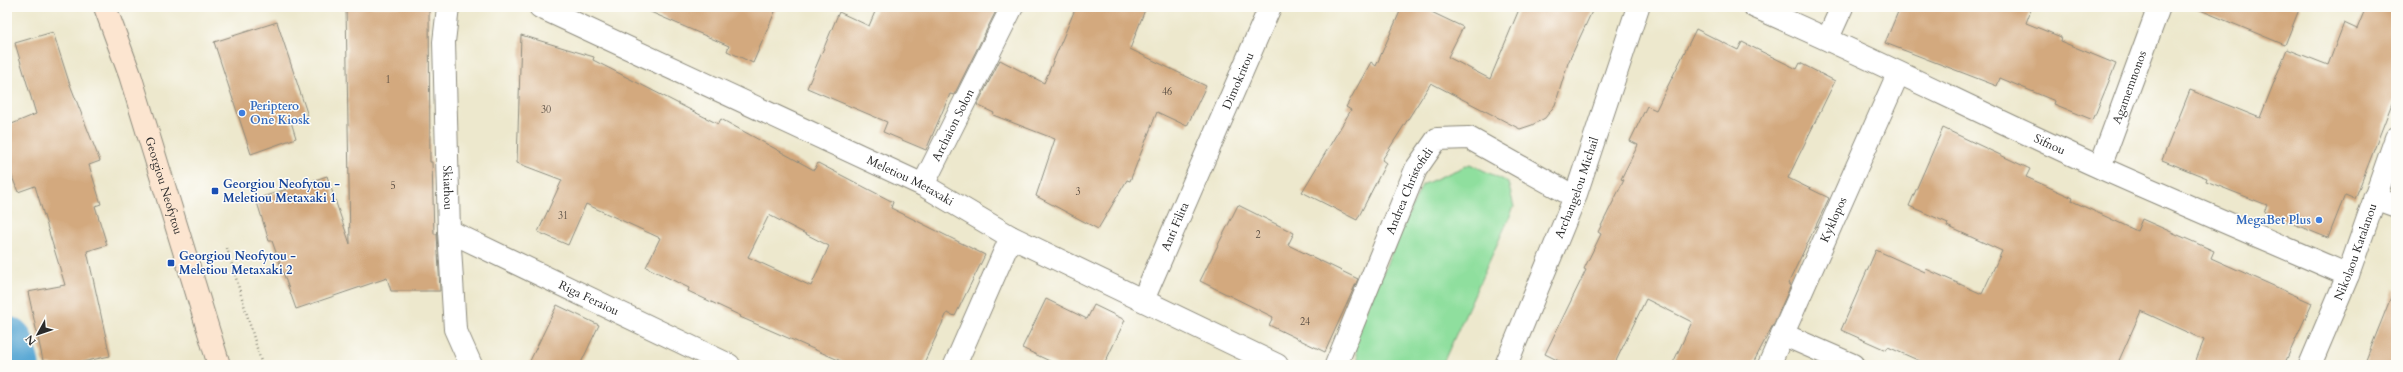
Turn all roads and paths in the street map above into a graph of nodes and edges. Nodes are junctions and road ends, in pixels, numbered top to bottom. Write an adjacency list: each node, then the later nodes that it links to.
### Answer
1 (105, 7): 25 (street, Georgiou Neofytou)
2 (448, 7): 19 (street, Skiathou)
3 (540, 7): 15 (street, Meletiou Metaxaki)
4 (1012, 7): 15 (street, Archaion Solon)
5 (1270, 7): 13 (street, Dimokritou)
6 (1638, 7): 16 (street, Archangelou Michail)
7 (1756, 7): 10 (street, Sifnou)
8 (1842, 7): 10 (street)
9 (2159, 7): 14 (street, Agamemnonos)
10 (1828, 38): 11 (street, Sifnou)
11 (1898, 74): 14 (street, Sifnou); 24 (street, Kyklopos)
12 (2396, 138): 17 (street, Nikolaou Katalanou)
13 (1206, 154): 23 (street, Anti Filita)
14 (2100, 167): 22 (street, Sifnou)
15 (923, 185): 20 (street, Meletiou Metaxaki)
16 (1575, 197): 31 (street, Andrea Christofidi); 32 (street, Archangelou Michail)
17 (2374, 198): 18 (street); 22 (street, Nikolaou Katalanou)
18 (2396, 206)
19 (449, 231): 27 (street, Skiathou); 28 (street, Riga Feraiou)
20 (1011, 237): 23 (street, Meletiou Metaxaki); 29 (street)
21 (227, 248): 26 (path)
22 (2348, 275): 35 (street, Nikolaou Katalanou)
23 (1143, 300): 30 (street, Meletiou Metaxaki)
24 (1782, 334): 33 (street, Kyklopos); 34 (street)
25 (219, 365)
26 (262, 365)
27 (471, 365)
28 (729, 365)
29 (955, 365)
30 (1277, 365)
31 (1336, 365)
32 (1506, 365)
33 (1769, 365)
34 (1853, 365)
35 (2310, 365)

